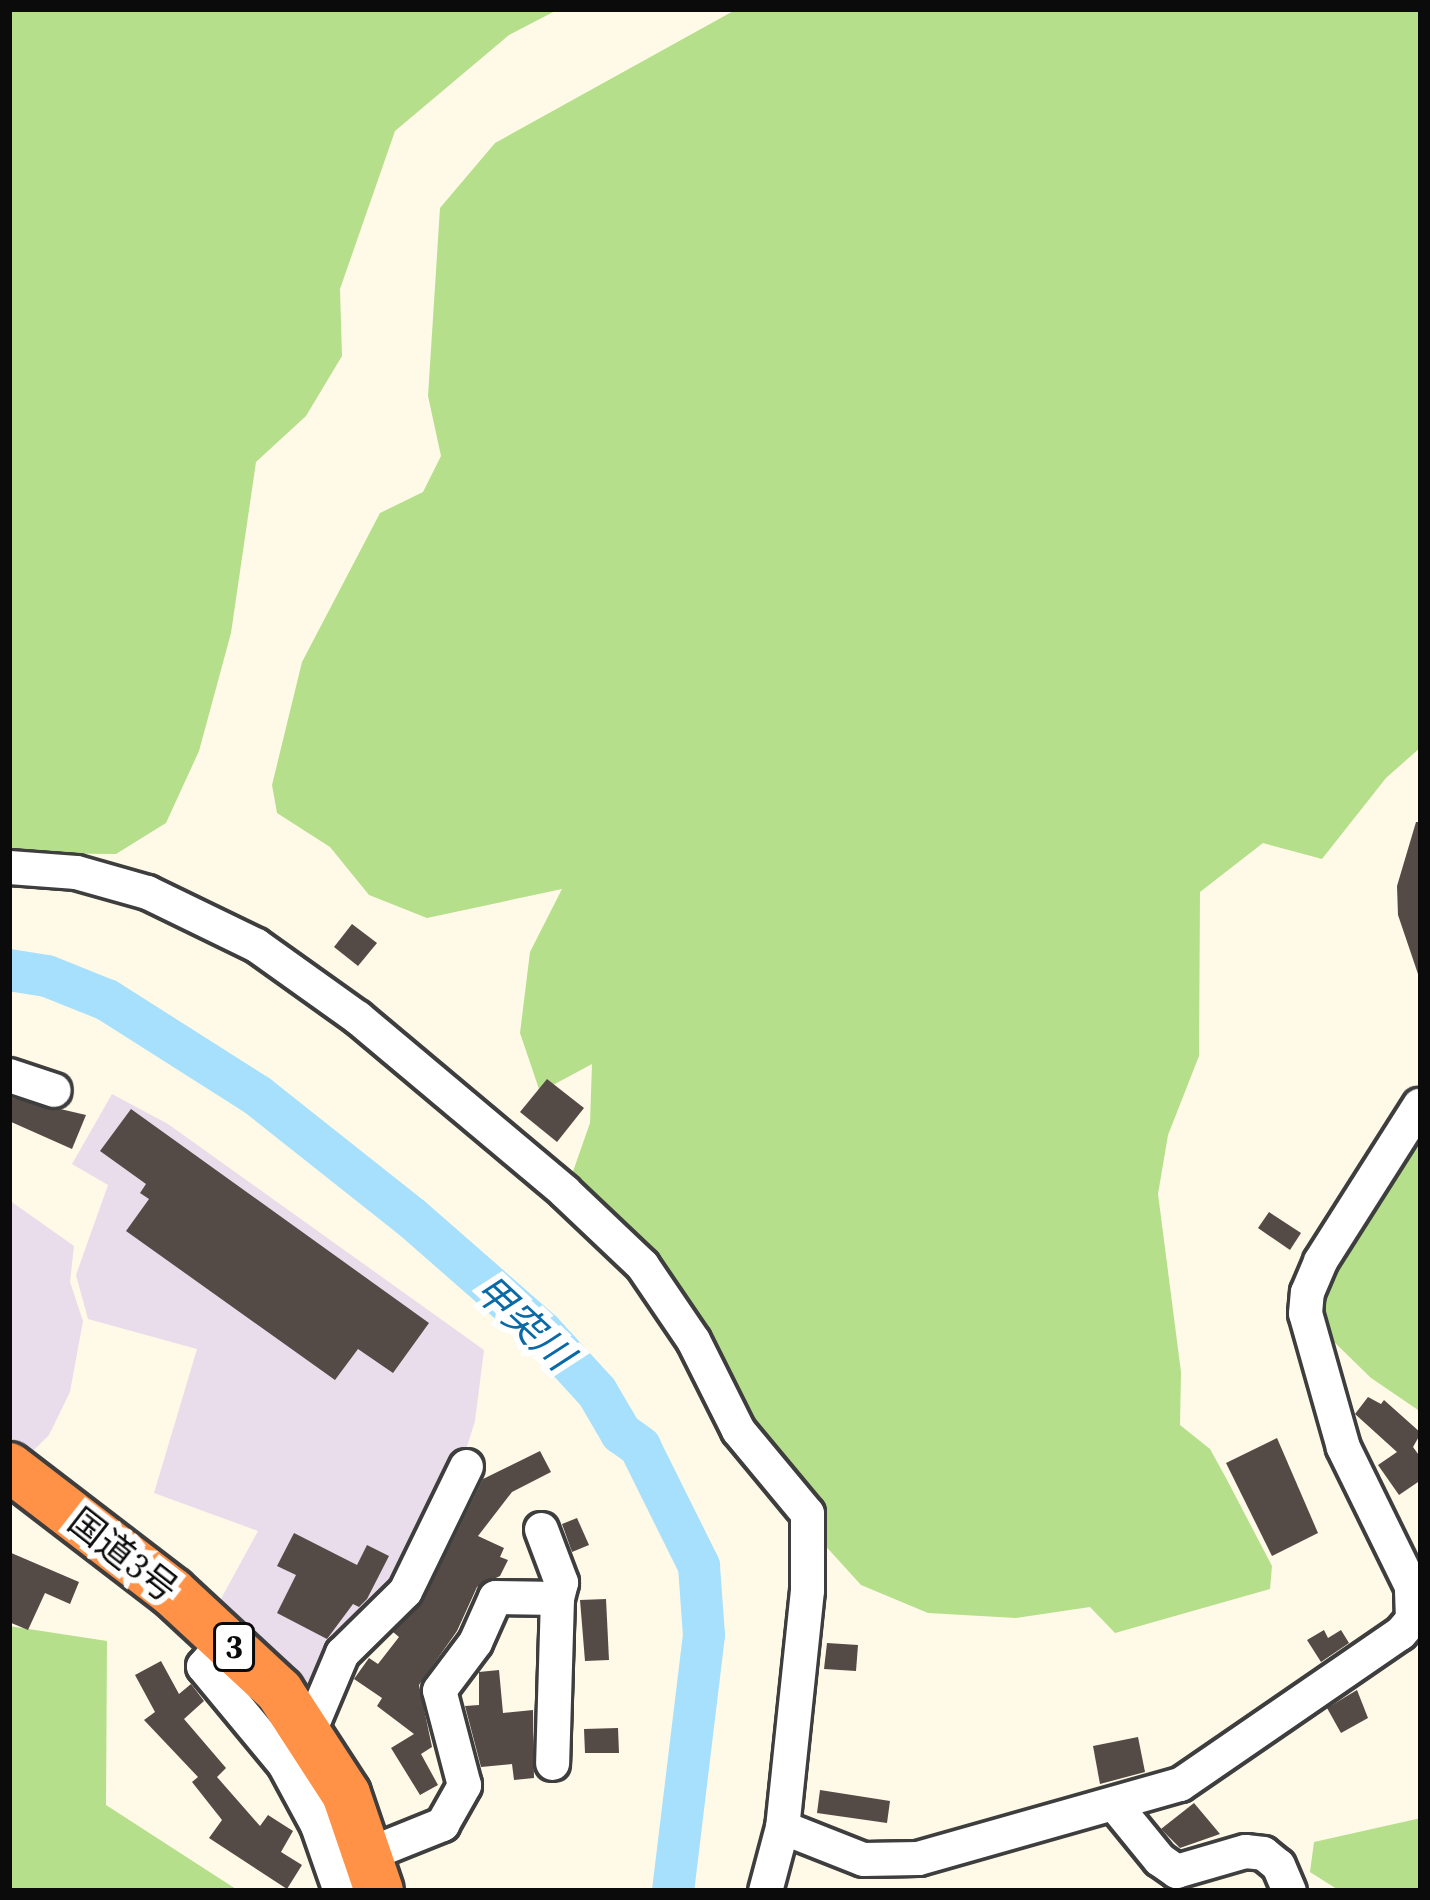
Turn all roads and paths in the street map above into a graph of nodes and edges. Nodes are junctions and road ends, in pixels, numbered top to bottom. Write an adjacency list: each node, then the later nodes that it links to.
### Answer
1 (9, 868): 13 (street)
2 (9, 1075): 3 (street)
3 (54, 1090)
4 (1419, 1106): 12 (street)
5 (466, 1466): 10 (street)
6 (9, 1467): 9 (highway, 国道3号 / 3)
7 (541, 1529): 8 (street)
8 (556, 1598): 11 (street); 14 (street)
9 (225, 1640): 10 (highway, 国道3号 / 3); 15 (street)
10 (309, 1732): 14 (highway, 国道3号 / 3)
11 (552, 1763)
12 (1115, 1804): 13 (street); 17 (street)
13 (782, 1827): 16 (street)
14 (375, 1872)
15 (340, 1891)
16 (765, 1891)
17 (1289, 1891)

